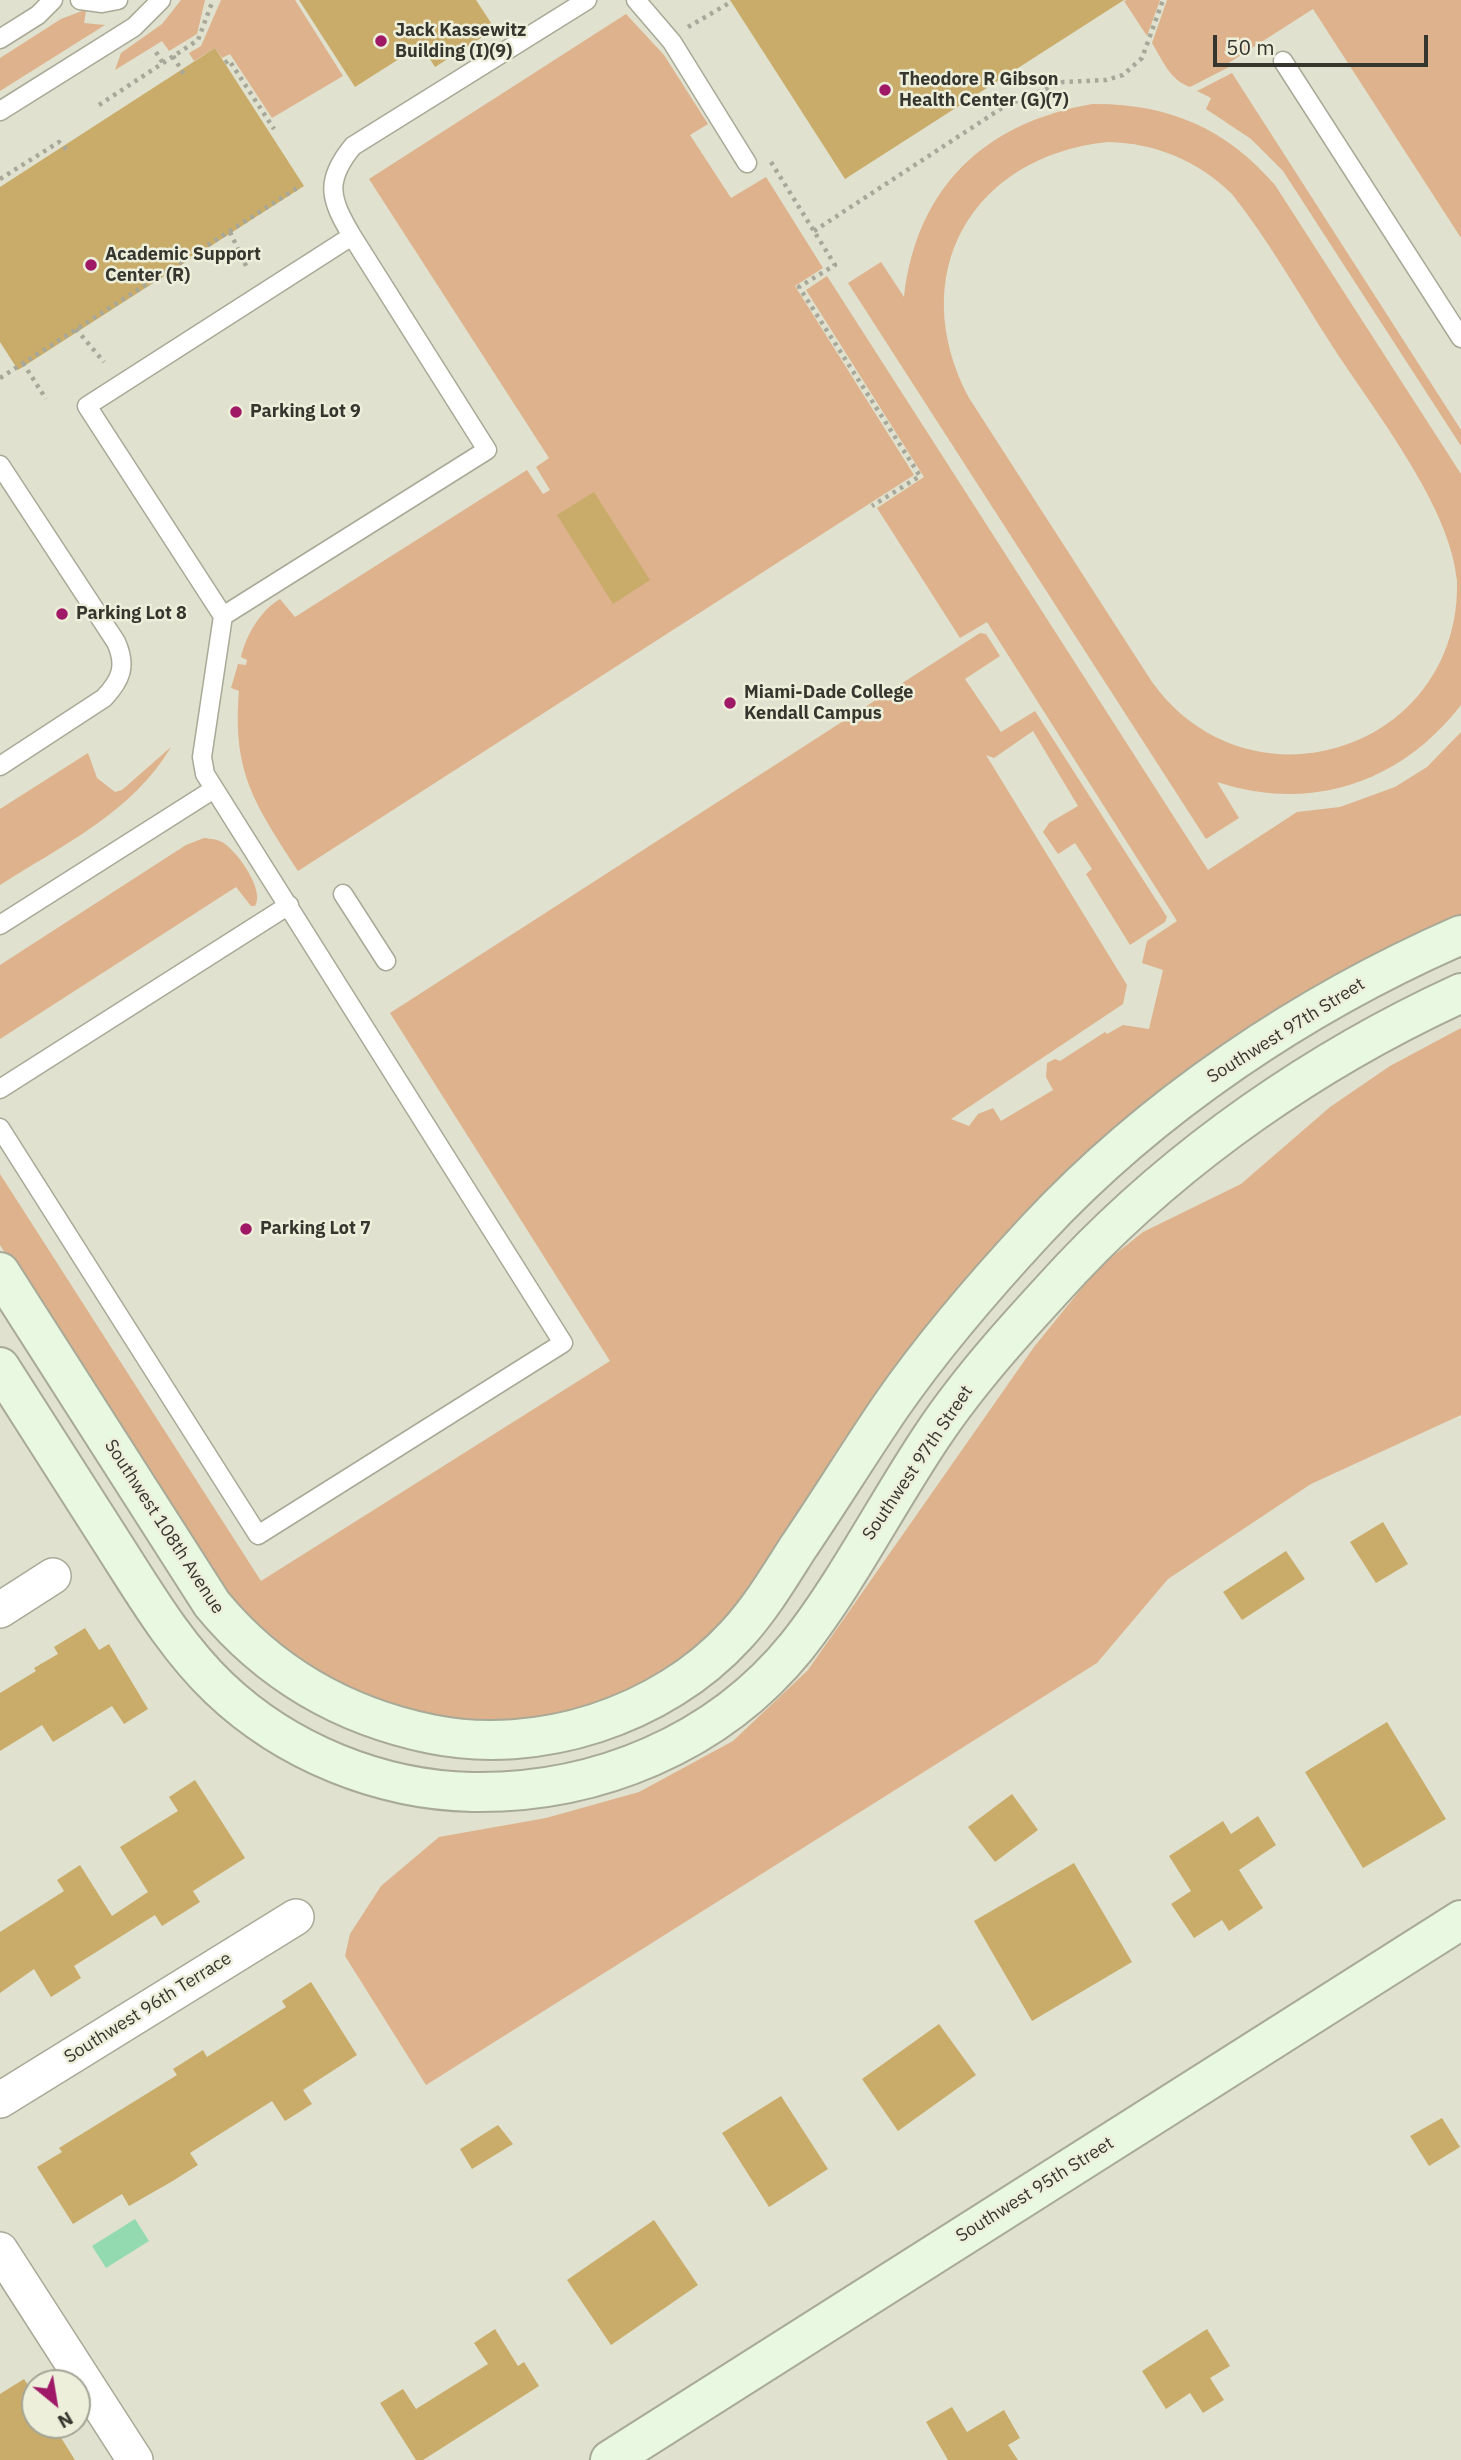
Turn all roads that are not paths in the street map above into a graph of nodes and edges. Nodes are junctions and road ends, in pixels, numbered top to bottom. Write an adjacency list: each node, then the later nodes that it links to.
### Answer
1 (53, 0): 7 (lane)
2 (80, 0): 3 (lane)
3 (118, 0)
4 (161, 0): 9 (lane)
5 (587, 0): 11 (lane)
6 (636, 0): 10 (lane)
7 (0, 39)
8 (1283, 61): 12 (lane)
9 (0, 111)
10 (747, 163)
11 (352, 236): 14 (lane); 14 (lane)
12 (1461, 338)
13 (0, 465): 15 (lane)
14 (223, 616): 16 (lane)
15 (0, 766)
16 (214, 789): 18 (lane); 19 (lane)
17 (343, 894): 21 (lane)
18 (289, 905): 23 (lane); 24 (lane)
19 (0, 925)
20 (1461, 935): 25 (street, Southwest 97th Street)
21 (386, 961)
22 (1461, 993): 28 (street, Southwest 97th Street)
23 (0, 1089)
24 (0, 1128)
25 (1025, 1242): 28 (street); 31 (street, Southwest 97th Street)
26 (0, 1272): 31 (street, Southwest 108th Avenue)
27 (0, 1367): 28 (street, Southwest 97th Street)
28 (981, 1371)
29 (53, 1576): 30 (street)
30 (0, 1610)
31 (425, 1733)
32 (296, 1917): 34 (street, Southwest 96th Terrace)
33 (1461, 1920): 36 (street, Southwest 95th Street)
34 (0, 2100)
35 (0, 2250): 37 (street)
36 (625, 2456)
37 (135, 2460)

